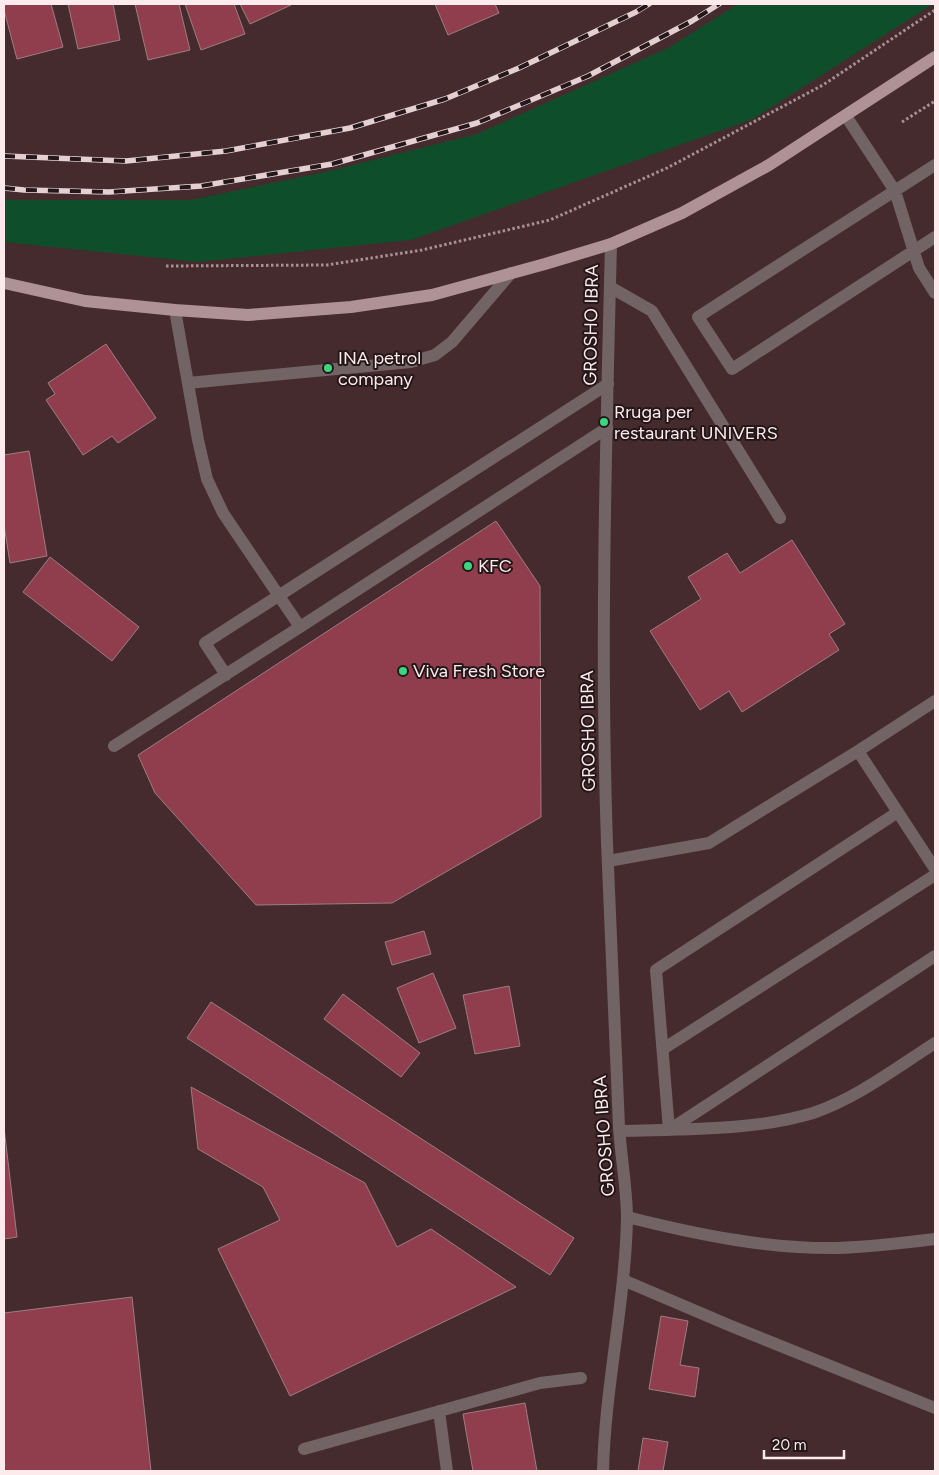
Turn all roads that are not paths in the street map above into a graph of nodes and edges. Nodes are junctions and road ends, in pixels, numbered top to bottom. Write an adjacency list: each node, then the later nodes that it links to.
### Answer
1 (935, 57): 2 (main road)
2 (846, 116): 4 (street); 6 (main road)
3 (935, 165): 4 (street)
4 (895, 191): 7 (street); 7 (street)
5 (935, 237): 7 (street)
6 (611, 244): 8 (main road); 10 (street, GROSHO IBRA)
7 (914, 251): 11 (street)
8 (511, 273): 12 (main road); 13 (street)
9 (4, 283): 12 (main road)
10 (610, 287): 14 (street, GROSHO IBRA); 16 (street)
11 (935, 292)
12 (175, 310): 13 (street)
13 (188, 383): 17 (street)
14 (608, 384): 15 (street, GROSHO IBRA); 17 (street)
15 (607, 428): 18 (street); 24 (street, GROSHO IBRA)
16 (780, 518)
17 (279, 596): 18 (street); 19 (street)
18 (300, 627): 19 (street)
19 (226, 675): 21 (street)
20 (935, 701): 22 (street)
21 (114, 746)
22 (858, 750): 23 (street); 24 (street)
23 (898, 812): 25 (street); 29 (street)
24 (608, 861): 31 (street, GROSHO IBRA)
25 (935, 869)
26 (935, 875): 29 (street)
27 (935, 956): 30 (street)
28 (935, 1043): 30 (street)
29 (663, 1049): 30 (street)
30 (669, 1130): 31 (street)
31 (620, 1131): 32 (street, GROSHO IBRA)
32 (627, 1217): 33 (street); 34 (street, GROSHO IBRA)
33 (935, 1239)
34 (624, 1280): 36 (street); 40 (street, GROSHO IBRA)
35 (581, 1378): 37 (street)
36 (935, 1408)
37 (439, 1411): 38 (street); 39 (street)
38 (304, 1449)
39 (448, 1471)
40 (603, 1471)

